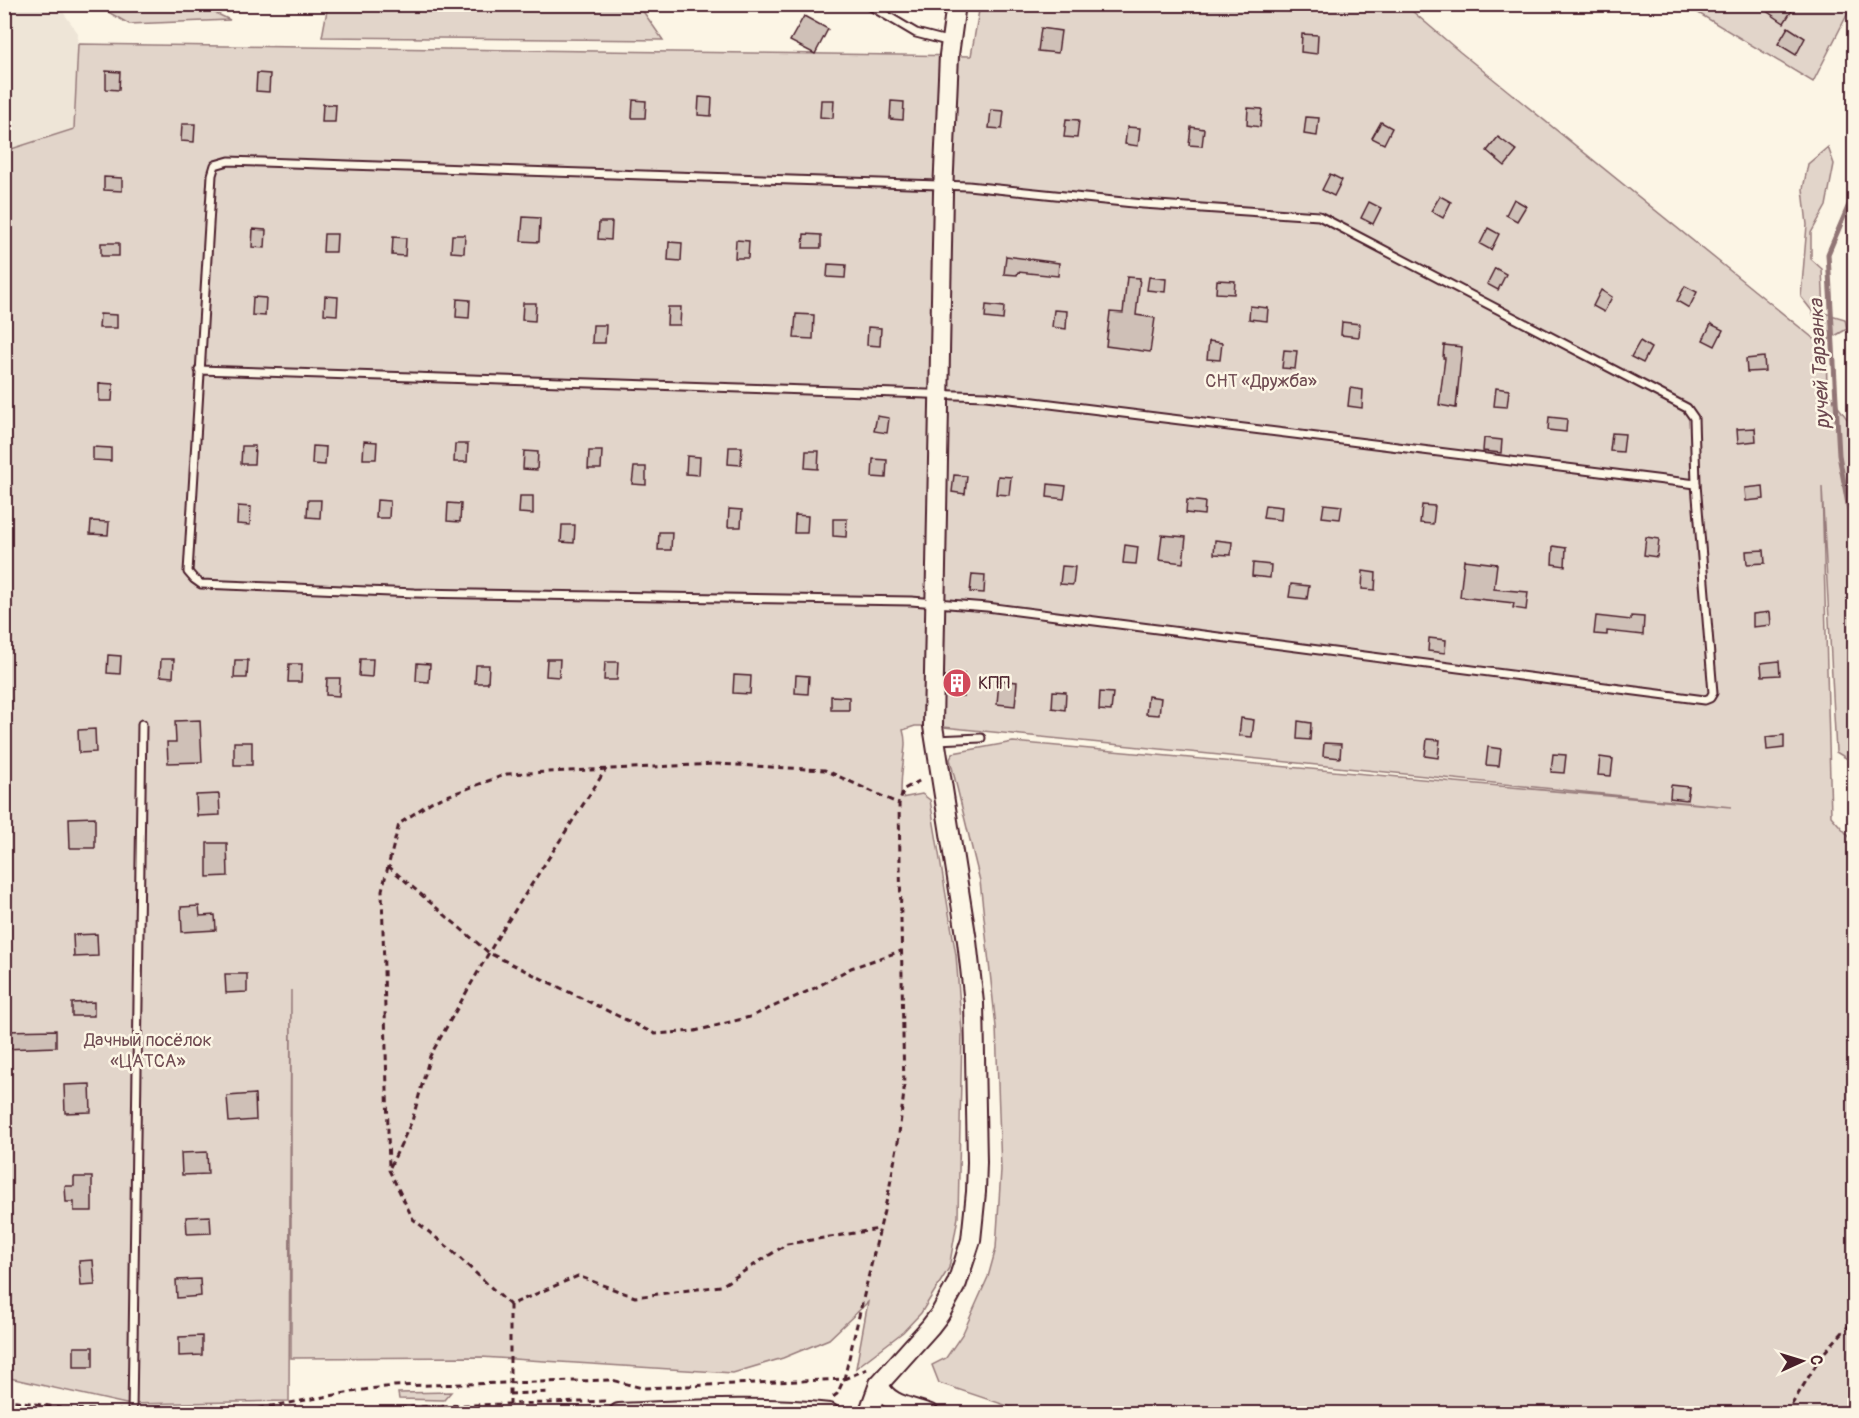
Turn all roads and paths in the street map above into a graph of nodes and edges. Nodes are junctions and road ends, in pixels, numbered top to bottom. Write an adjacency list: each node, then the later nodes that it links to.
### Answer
1 (867, 4): 3 (lane)
2 (956, 4): 3 (street)
3 (951, 42): 4 (street)
4 (943, 185): 5 (lane); 6 (street); 7 (lane)
5 (200, 370): 6 (lane); 8 (lane)
6 (940, 396): 7 (lane); 8 (street)
7 (1696, 484): 8 (lane)
8 (936, 603): 11 (street)
9 (142, 724): 32 (lane)
10 (981, 738): 11 (lane)
11 (934, 740): 25 (street)
12 (606, 770): 14 (path); 15 (path); 17 (path)
13 (928, 777): 14 (path)
14 (899, 804): 16 (path)
15 (388, 866): 17 (path); 18 (path)
16 (901, 951): 17 (path); 19 (path)
17 (489, 953): 18 (path)
18 (389, 1170): 20 (path)
19 (880, 1229): 20 (path); 23 (path)
20 (510, 1305): 24 (path)
21 (1854, 1320): 36 (path)
22 (869, 1368): 23 (path)
23 (844, 1379): 24 (path); 29 (path)
24 (510, 1383): 27 (path); 31 (path)
25 (879, 1384): 34 (street); 35 (street)
26 (550, 1392): 27 (path)
27 (509, 1394): 28 (path)
28 (510, 1405): 30 (path); 33 (path)
29 (830, 1406): 30 (main road)
30 (618, 1407)
31 (238, 1412)
32 (132, 1413)
33 (316, 1413)
34 (868, 1413)
35 (930, 1413)
36 (1786, 1413)

